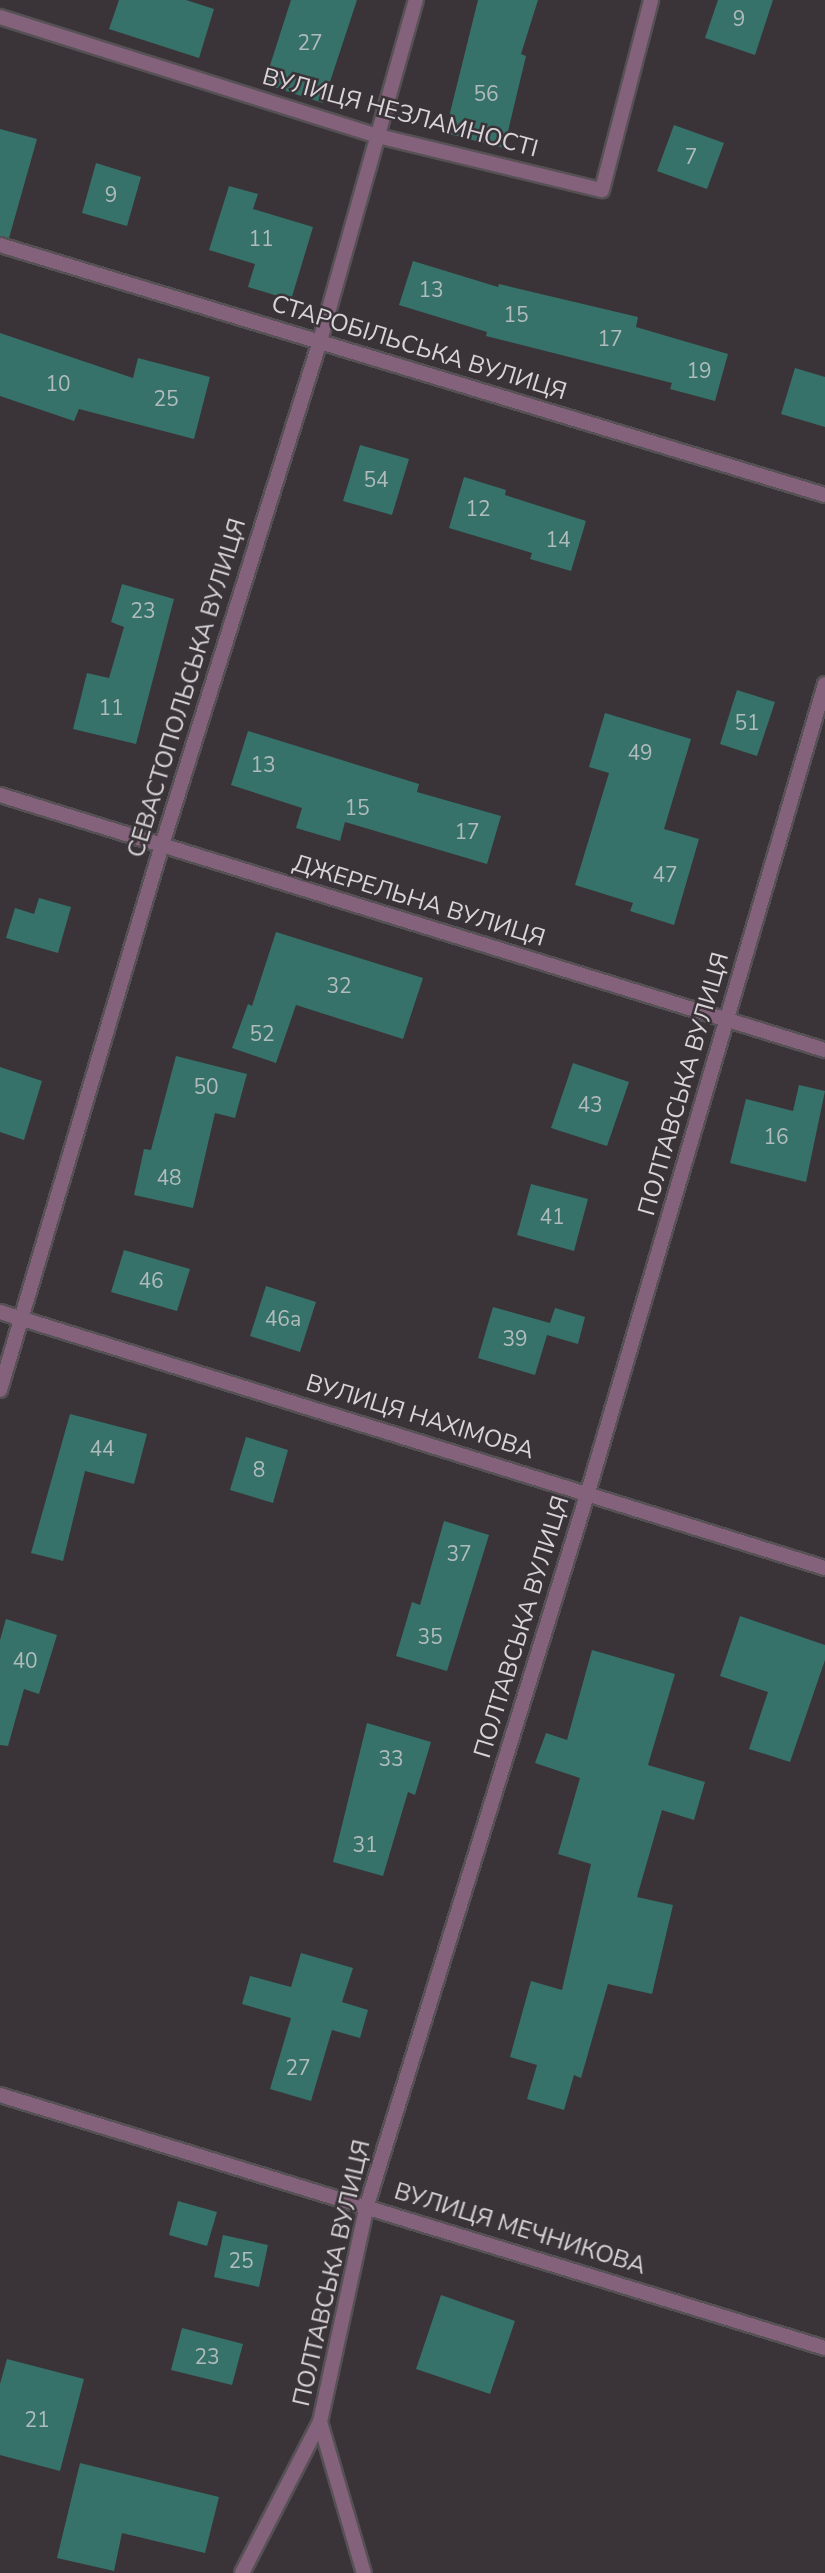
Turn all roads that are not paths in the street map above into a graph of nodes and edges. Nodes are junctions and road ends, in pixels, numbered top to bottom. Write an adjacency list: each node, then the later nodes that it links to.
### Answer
1 (416, 0): 4 (street, СЕВАСТОПОЛЬСЬКА ВУЛИЦЯ)
2 (651, 0): 4 (street, ВУЛИЦЯ НЕЗЛАМНОСТІ)
3 (0, 17): 4 (street, ВУЛИЦЯ НЕЗЛАМНОСТІ)
4 (378, 136): 6 (street, СЕВАСТОПОЛЬСЬКА ВУЛИЦЯ)
5 (0, 244): 6 (street, СТАРОБІЛЬСЬКА ВУЛИЦЯ)
6 (320, 341): 7 (street, СТАРОБІЛЬСЬКА ВУЛИЦЯ); 10 (street, СЕВАСТОПОЛЬСЬКА ВУЛИЦЯ)
7 (825, 495)
8 (825, 684): 11 (street, ПОЛТАВСЬКА ВУЛИЦЯ)
9 (0, 795): 10 (street, ДЖЕРЕЛЬНА ВУЛИЦЯ)
10 (162, 845): 11 (street, ДЖЕРЕЛЬНА ВУЛИЦЯ); 14 (street, СЕВАСТОПОЛЬСЬКА ВУЛИЦЯ)
11 (727, 1020): 12 (street, ДЖЕРЕЛЬНА ВУЛИЦЯ); 16 (street, ПОЛТАВСЬКА ВУЛИЦЯ)
12 (825, 1050)
13 (0, 1312): 14 (street, ВУЛИЦЯ НАХІМОВА)
14 (22, 1319): 15 (street, СЕВАСТОПОЛЬСЬКА ВУЛИЦЯ); 16 (street, ВУЛИЦЯ НАХІМОВА)
15 (0, 1390)
16 (588, 1492): 17 (street, ВУЛИЦЯ НАХІМОВА); 19 (street, ПОЛТАВСЬКА ВУЛИЦЯ)
17 (825, 1568)
18 (0, 2095): 19 (street, ВУЛИЦЯ МЕЧНИКОВА)
19 (367, 2205): 20 (street, ВУЛИЦЯ МЕЧНИКОВА); 21 (street, ПОЛТАВСЬКА ВУЛИЦЯ)
20 (825, 2348)
21 (320, 2422): 22 (street, ПОЛТАВСЬКА ВУЛИЦЯ); 23 (street)
22 (242, 2573)
23 (364, 2573)

